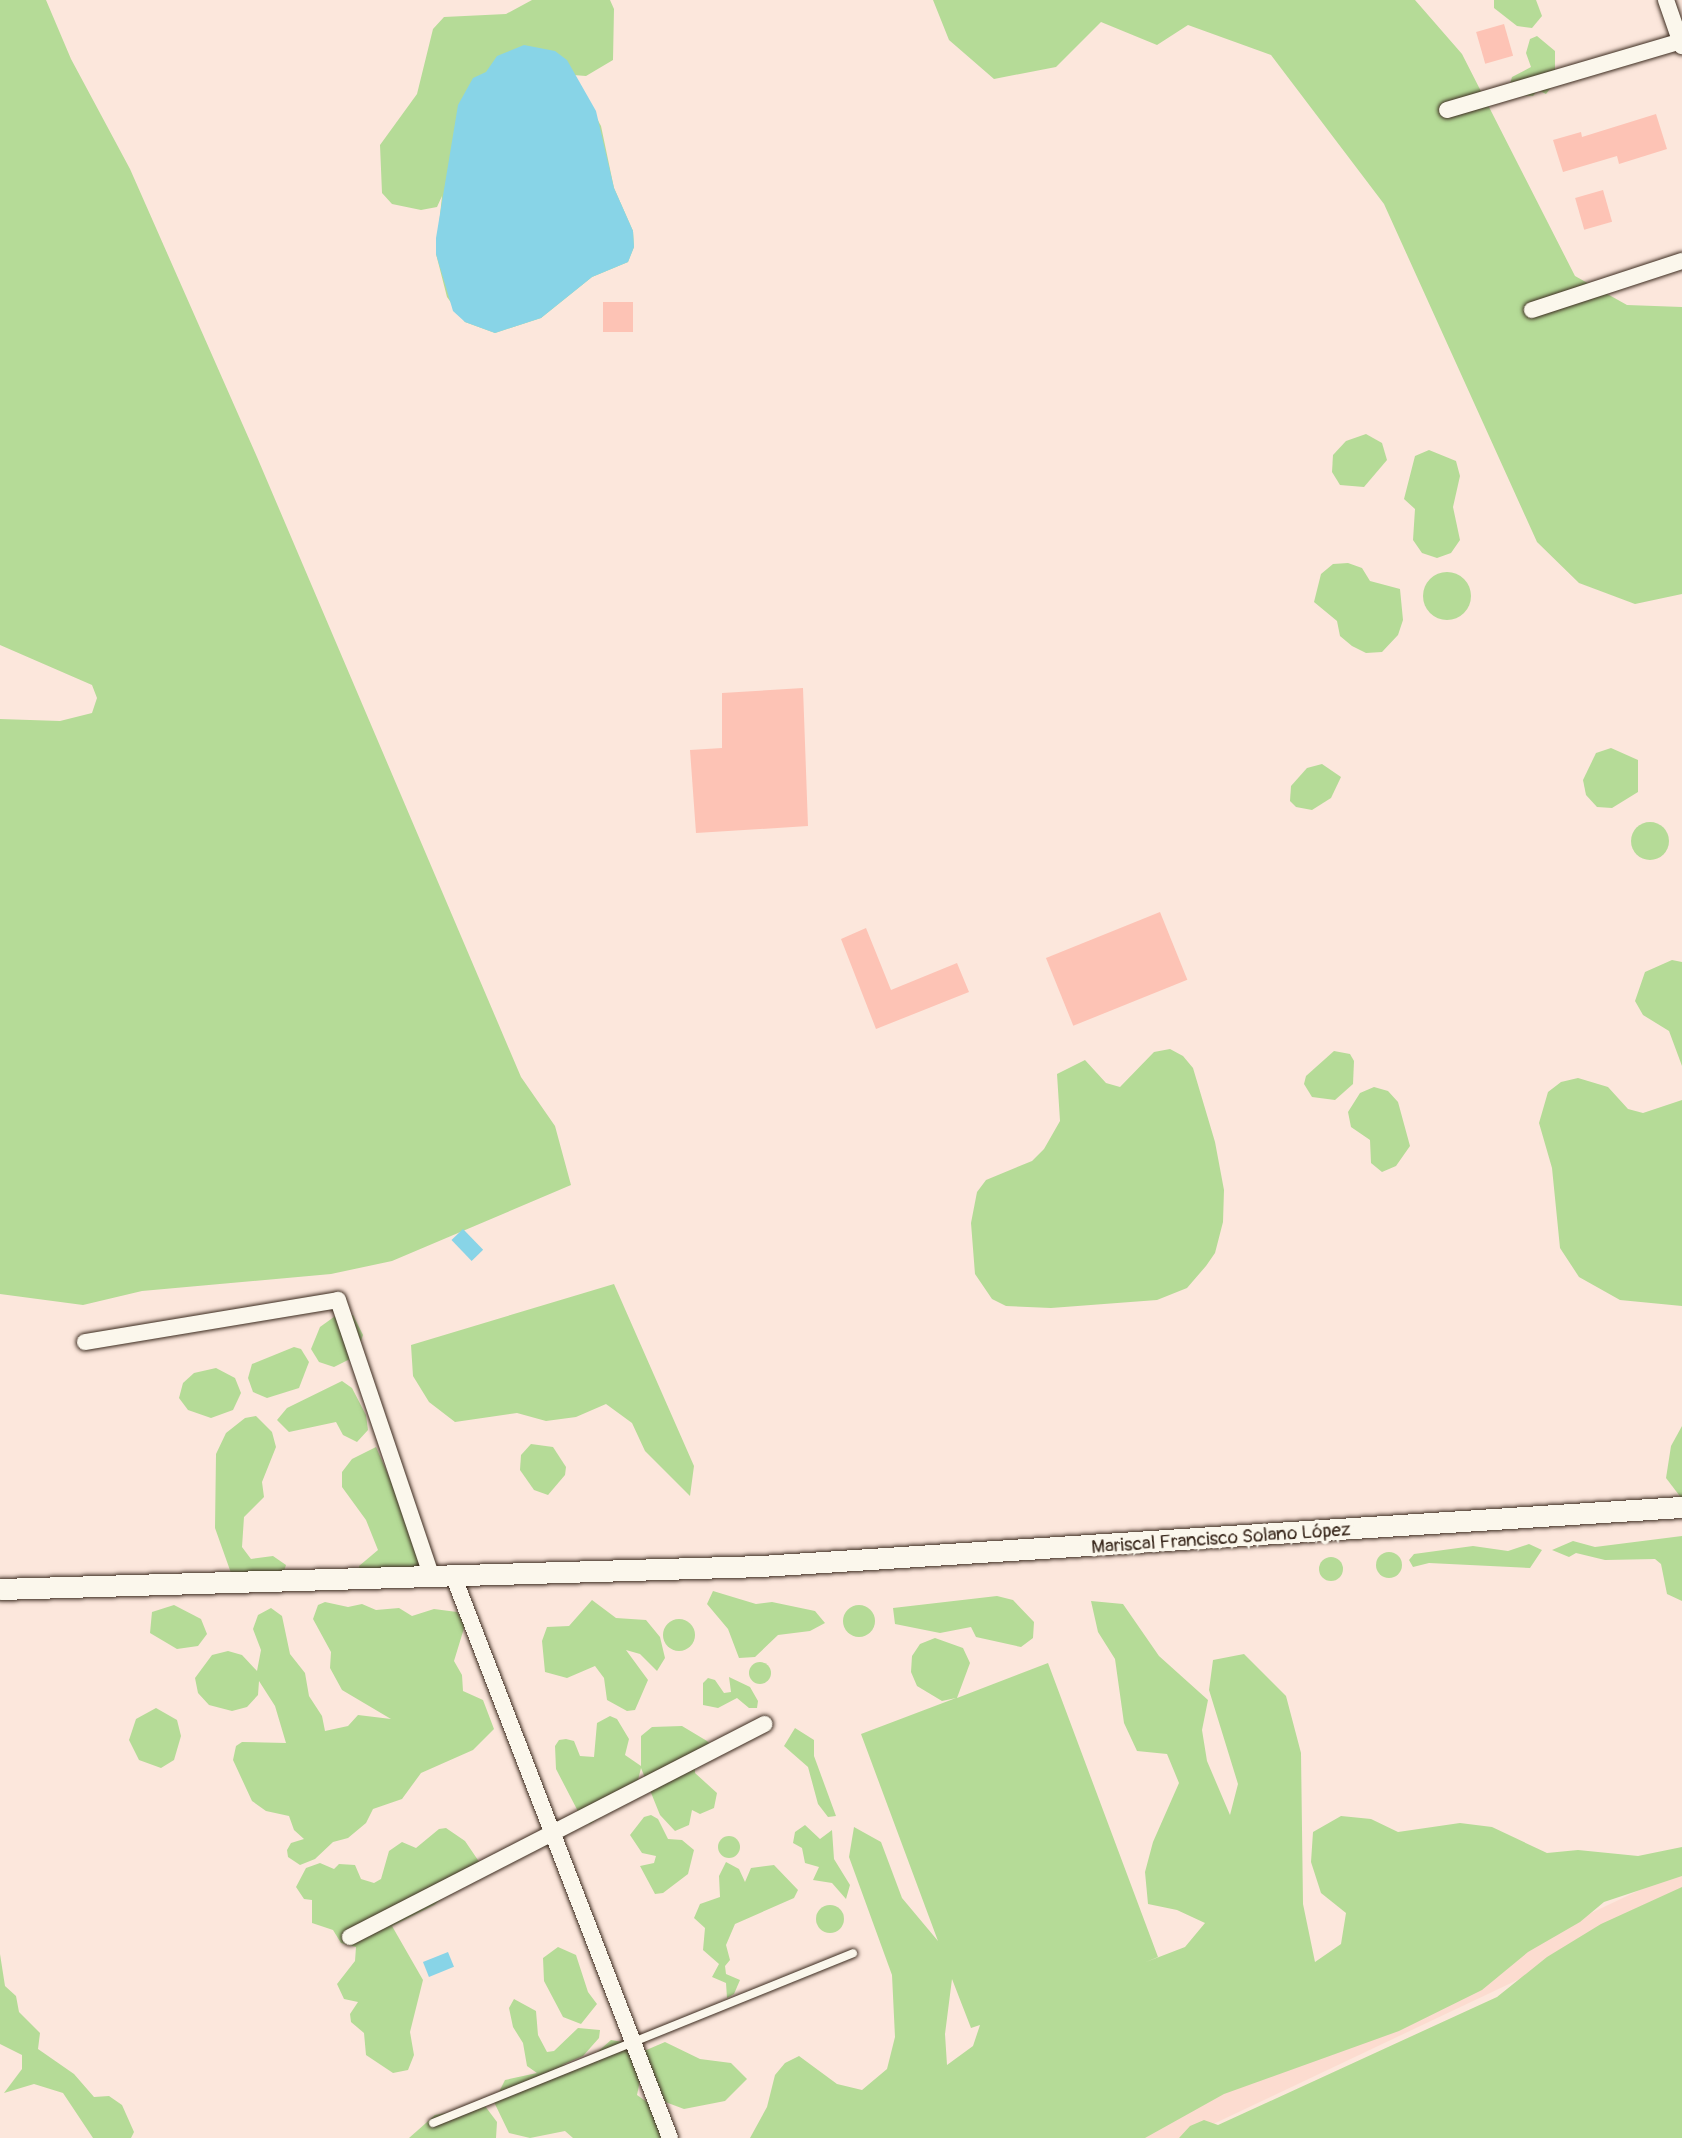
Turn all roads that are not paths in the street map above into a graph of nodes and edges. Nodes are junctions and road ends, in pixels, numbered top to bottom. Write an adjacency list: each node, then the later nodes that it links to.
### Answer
1 (1666, 0): 2 (street)
2 (1681, 43): 3 (street)
3 (1447, 110)
4 (1682, 261): 5 (street)
5 (1532, 310)
6 (85, 1342): 8 (street)
7 (1682, 1507): 9 (street, Mariscal Francisco Solano López)
8 (431, 1575): 9 (street, Mariscal Francisco Solano López); 10 (street, Mariscal Francisco Solano López)
9 (453, 1575): 12 (street)
10 (0, 1589)
11 (764, 1724): 12 (street)
12 (555, 1832): 13 (street); 15 (street)
13 (350, 1937)
14 (853, 1953): 15 (lane)
15 (634, 2040): 16 (lane); 17 (street)
16 (433, 2123)
17 (670, 2138)

